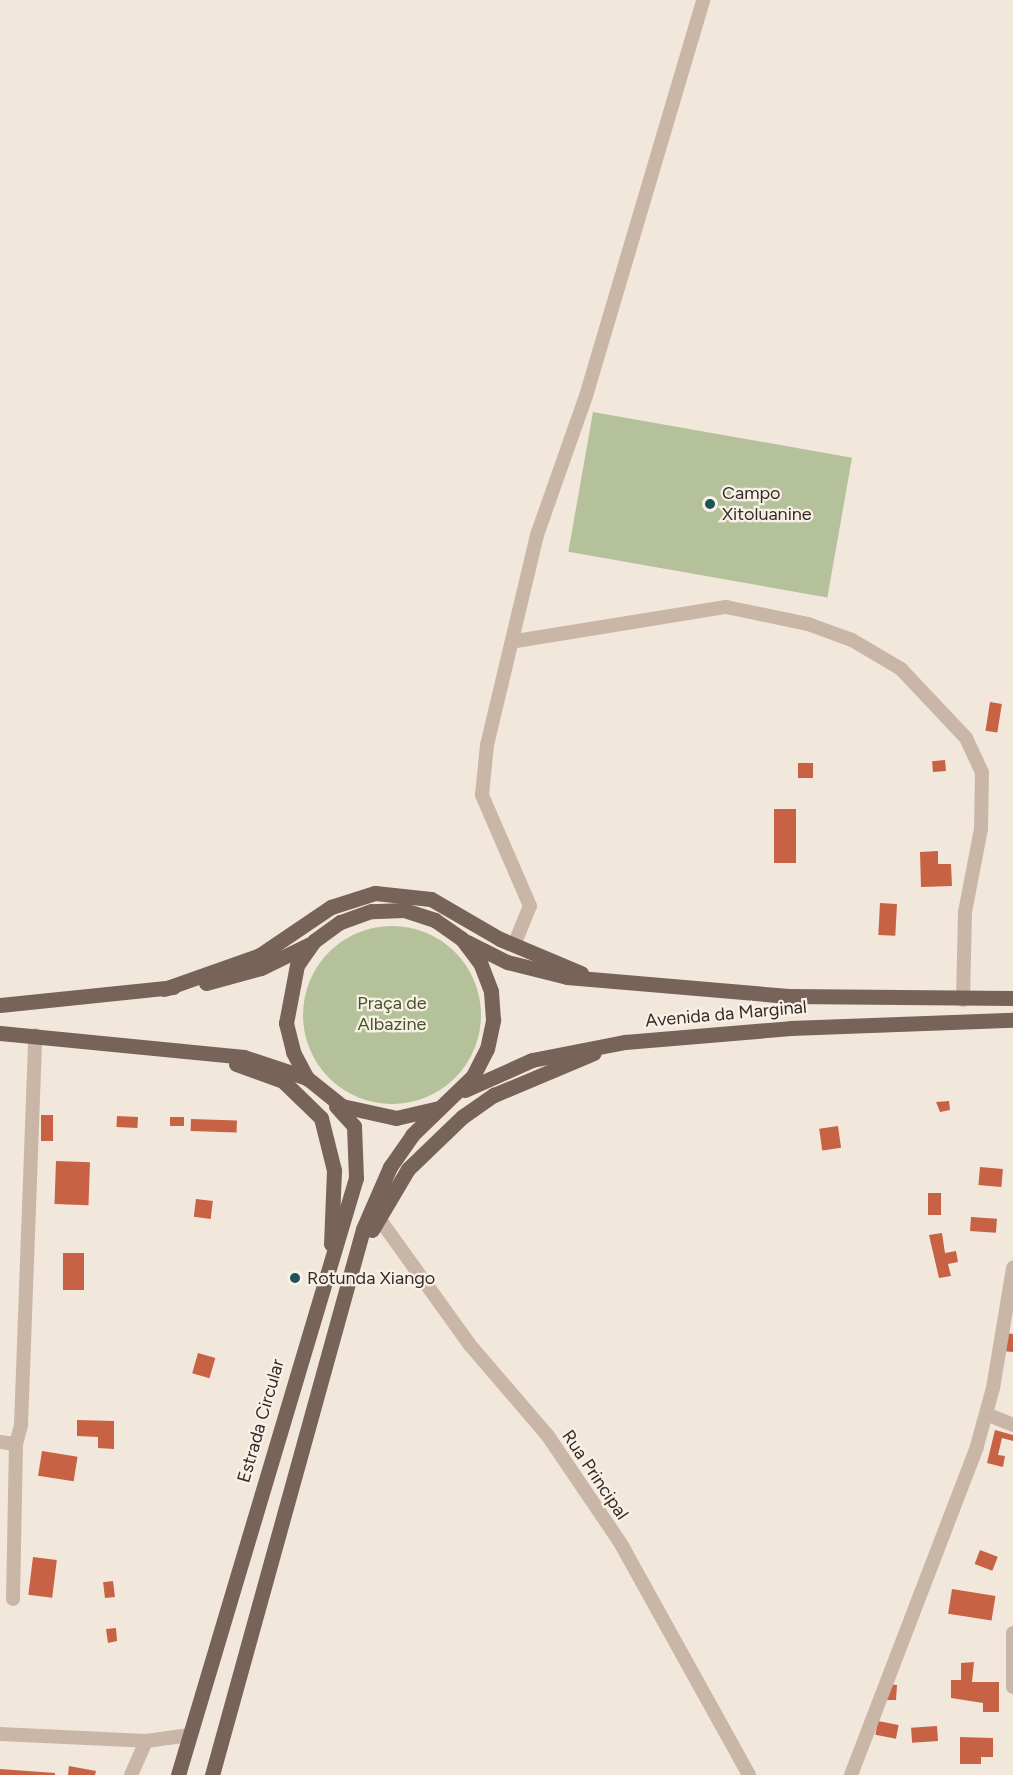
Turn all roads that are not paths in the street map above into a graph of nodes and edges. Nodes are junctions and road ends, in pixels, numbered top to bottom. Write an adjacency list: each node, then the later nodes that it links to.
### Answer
1 (703, 0): 2 (street)
2 (516, 641): 5 (street); 9 (street)
3 (462, 939): 4 (main road); 6 (main road, Avenida da Marginal); 18 (main road)
4 (314, 941): 7 (main road); 16 (main road)
5 (514, 945): 6 (main road); 7 (main road)
6 (599, 980): 9 (main road, Avenida da Marginal)
7 (164, 989): 10 (main road)
8 (1013, 998): 9 (main road, Avenida da Marginal)
9 (963, 1000)
10 (0, 1005)
11 (1013, 1020): 14 (main road, Avenida da Marginal)
12 (0, 1033): 13 (main road)
13 (35, 1035): 15 (main road); 27 (street)
14 (626, 1042): 18 (main road, Avenida da Marginal); 20 (main road)
15 (210, 1056): 16 (main road); 21 (main road)
16 (307, 1077): 17 (main road)
17 (320, 1088): 19 (main road); 21 (main road, Estrada Circular)
18 (452, 1097): 19 (main road)
19 (439, 1108): 23 (main road)
20 (378, 1217): 23 (main road); 37 (street, Rua Principal)
21 (330, 1256): 32 (main road, Estrada Circular)
22 (1013, 1268): 24 (street)
23 (344, 1297): 36 (main road)
24 (986, 1414): 25 (street); 38 (street)
25 (1013, 1425)
26 (0, 1442): 27 (street)
27 (16, 1444): 28 (street)
28 (12, 1599)
29 (1013, 1633): 30 (street)
30 (1013, 1687)
31 (0, 1734): 33 (street)
32 (190, 1735): 33 (street); 35 (main road, Estrada Circular)
33 (146, 1740): 34 (street)
34 (130, 1775)
35 (178, 1775)
36 (212, 1775)
37 (749, 1775)
38 (851, 1775)

